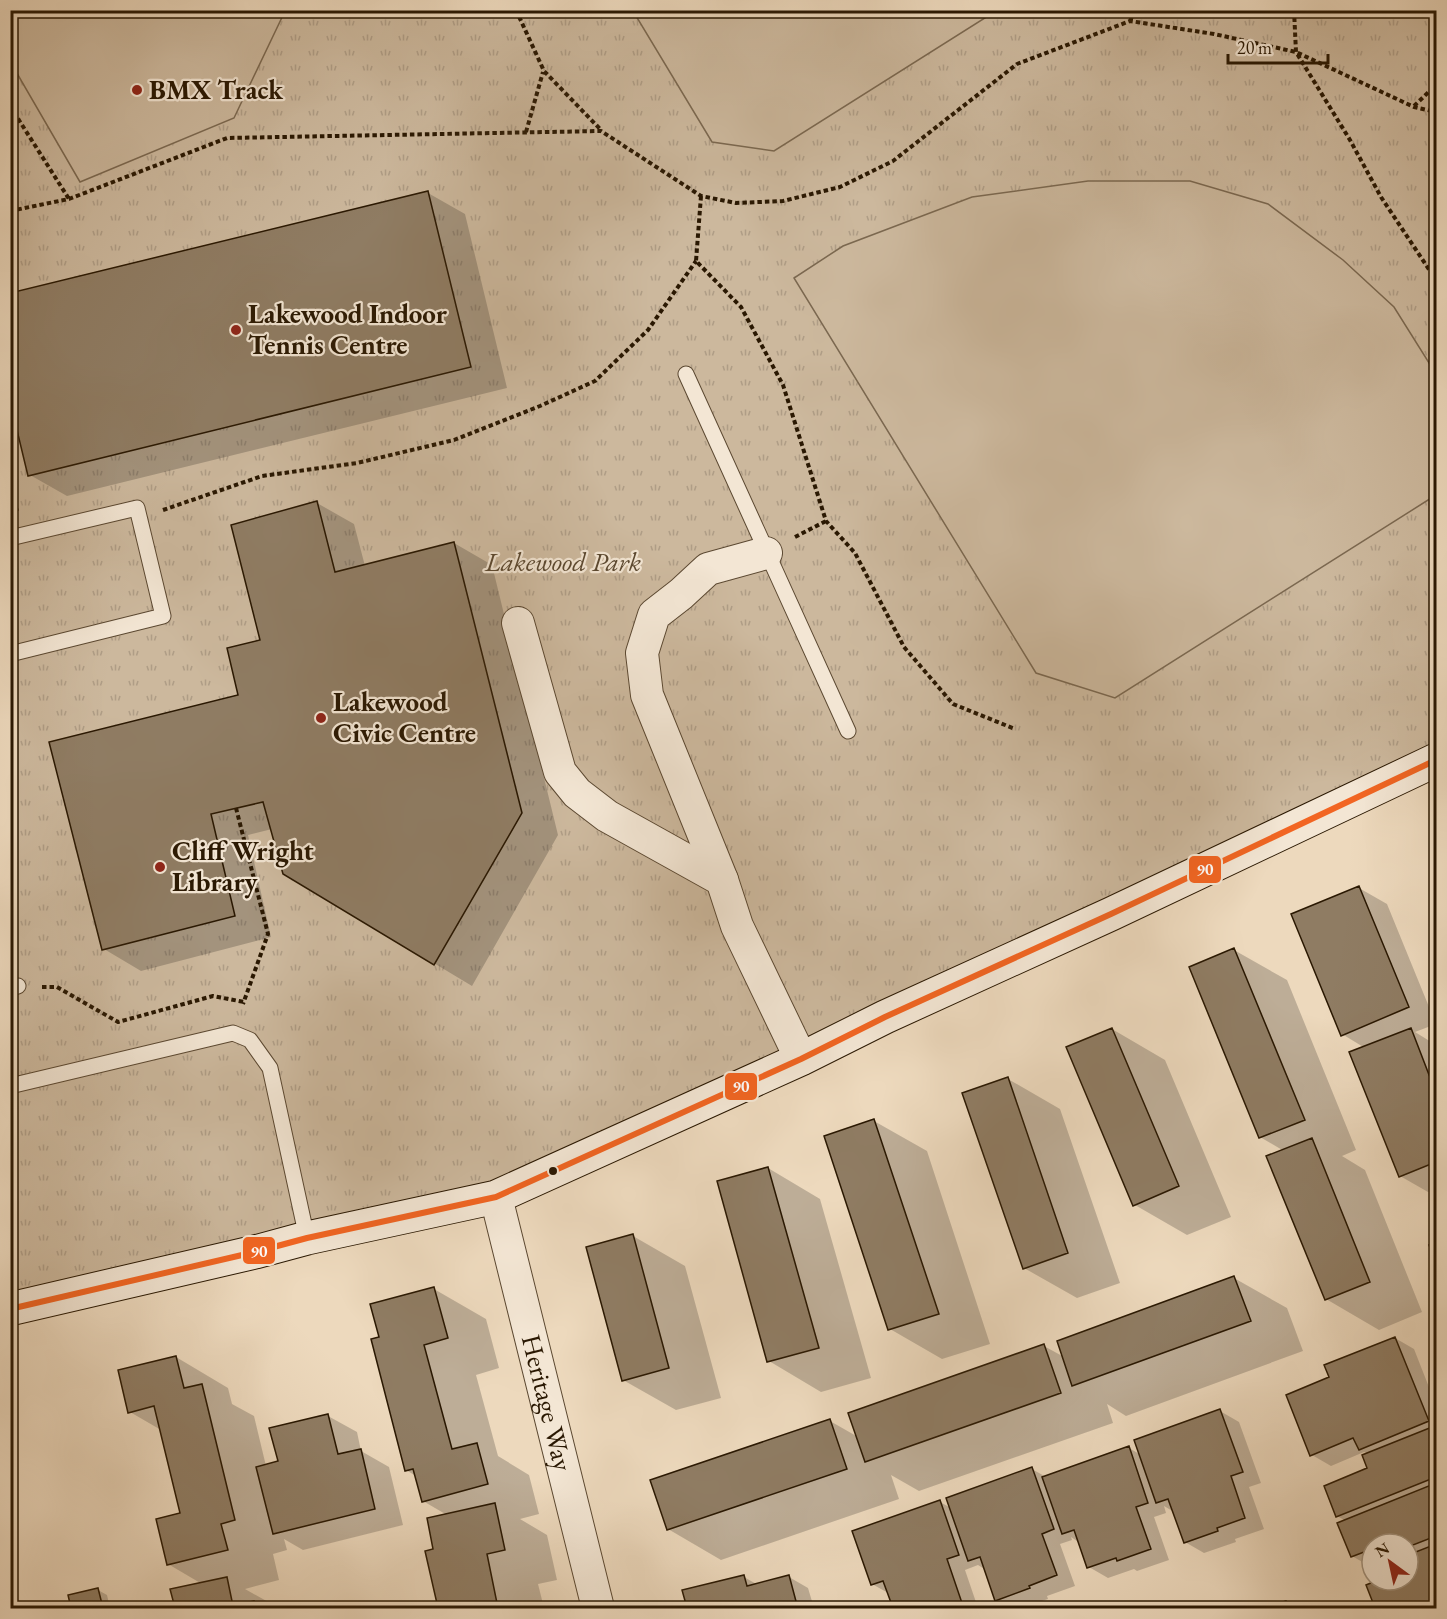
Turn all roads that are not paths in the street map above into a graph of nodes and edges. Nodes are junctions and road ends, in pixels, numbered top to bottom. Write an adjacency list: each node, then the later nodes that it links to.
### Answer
1 (686, 374): 3 (lane)
2 (10, 538): 5 (lane)
3 (765, 553): 6 (lane); 8 (street)
4 (518, 623): 8 (street)
5 (10, 654)
6 (848, 731)
7 (1437, 760): 9 (street)
8 (722, 880): 9 (street)
9 (801, 1059): 11 (street)
10 (10, 1086): 12 (lane)
11 (496, 1197): 12 (street); 14 (street, Heritage Way)
12 (307, 1238): 13 (street)
13 (10, 1309)
14 (598, 1608)

